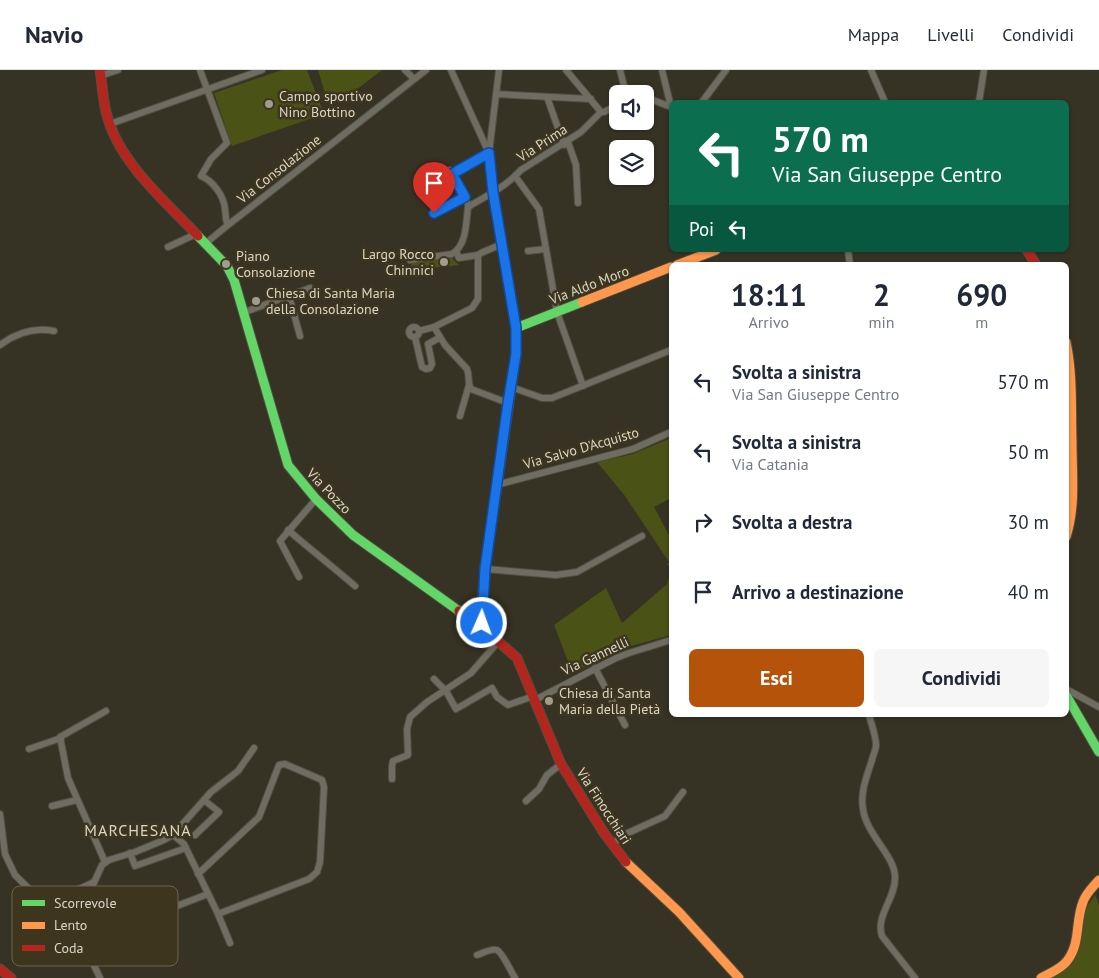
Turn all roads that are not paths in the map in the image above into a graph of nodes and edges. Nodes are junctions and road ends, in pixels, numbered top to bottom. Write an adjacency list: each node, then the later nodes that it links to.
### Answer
1 (118, 70): 14 (street)
2 (200, 70): 17 (street)
3 (259, 70): 17 (street)
4 (405, 70): 15 (street)
5 (426, 70): 15 (street, Via Consolazione)
6 (451, 70): 31 (street)
7 (499, 70): 18 (street)
8 (566, 70): 20 (street)
9 (620, 70): 16 (street)
10 (662, 70): 22 (street)
11 (726, 70): 23 (street)
12 (871, 70): 24 (street)
13 (984, 70): 25 (street)
14 (100, 73): 29 (street, Via Pozzo)
15 (414, 80): 40 (street, Via Consolazione)
16 (623, 85)
17 (207, 89): 29 (street); 40 (street, Via Consolazione)
18 (496, 94): 19 (street); 31 (street)
19 (546, 97): 20 (street); 30 (street)
20 (591, 99): 28 (street)
21 (654, 100): 26 (street)
22 (669, 100)
23 (704, 100)
24 (884, 100)
25 (979, 100)
26 (669, 106)
27 (609, 110): 28 (street)
28 (601, 112): 30 (street, Via Prima)
29 (110, 124): 41 (street, Via Pozzo)
30 (566, 143): 33 (street, Via Prima); 37 (street)
31 (489, 153): 32 (street); 35 (street)
32 (452, 174): 34 (street); 36 (street)
33 (516, 176): 35 (street, Via Prima); 45 (street)
34 (436, 182)
35 (493, 192): 38 (street, Via Prima); 43 (street)
36 (465, 197): 38 (street); 39 (street)
37 (578, 203)
38 (469, 206): 46 (street)
39 (434, 213)
40 (228, 225): 42 (street)
41 (196, 234): 42 (street, Via Pozzo); 44 (street)
42 (206, 243): 55 (street, Via Pozzo)
43 (502, 244): 49 (street); 58 (street)
44 (168, 247)
45 (546, 249): 47 (street); 56 (street)
46 (456, 251): 49 (street); 50 (street)
47 (528, 251)
48 (713, 252): 51 (street)
49 (478, 255): 57 (street)
50 (410, 260)
51 (697, 262)
52 (669, 268): 56 (street, Via Aldo Moro)
53 (310, 288): 54 (street)
54 (289, 296): 55 (street); 60 (street)
55 (244, 312): 73 (street, Via Pozzo)
56 (557, 312): 58 (street, Via Aldo Moro); 66 (street)
57 (434, 327): 61 (street); 61 (street)
58 (516, 328): 67 (street)
59 (54, 331): 62 (street)
60 (300, 336)
61 (440, 338): 65 (street)
62 (0, 345)
63 (669, 351): 66 (street)
64 (1069, 360): 72 (street)
65 (469, 385): 68 (street); 69 (street)
66 (583, 386): 67 (street)
67 (511, 387): 68 (street)
68 (508, 403): 71 (street)
69 (460, 416)
70 (669, 433): 71 (street, Via Salvo D'Acquisto)
71 (496, 485): 77 (street)
72 (1071, 494): 74 (street)
73 (316, 499): 75 (street); 81 (street, Via Pozzo)
74 (1069, 529)
75 (288, 530): 78 (street); 79 (street)
76 (642, 536): 77 (street)
77 (485, 569): 80 (street)
78 (299, 577)
79 (355, 586)
80 (482, 608): 81 (street); 82 (street)
81 (460, 612): 82 (street, Via Pozzo)
82 (480, 627): 84 (street, Via Finocchiari)
83 (669, 640): 85 (street, Via Gannelli)
84 (498, 642): 87 (street); 89 (street, Via Finocchiari)
85 (595, 668): 89 (street, Via Gannelli); 94 (street)
86 (434, 679): 87 (street)
87 (446, 691): 89 (street, Via Gannelli); 100 (street)
88 (1069, 691): 91 (street)
89 (534, 698): 99 (street, Via Finocchiari)
90 (1069, 700): 98 (street)
91 (1099, 707)
92 (106, 711): 95 (street)
93 (869, 717): 132 (street)
94 (625, 725)
95 (61, 738): 97 (street); 102 (street)
96 (254, 748): 103 (street)
97 (29, 749)
98 (1099, 752)
99 (560, 764): 104 (street); 109 (street, Via Finocchiari)
100 (392, 778)
101 (683, 792): 109 (street)
102 (77, 800): 105 (street); 112 (street)
103 (204, 800): 107 (street); 108 (street)
104 (526, 801)
105 (52, 806)
106 (0, 814): 116 (street)
107 (173, 834): 110 (street); 111 (street)
108 (196, 834)
109 (612, 844): 125 (street, Via Finocchiari)
110 (186, 848): 111 (street); 113 (street)
111 (130, 853): 112 (street)
112 (105, 862): 115 (street)
113 (198, 874): 119 (street); 121 (street)
114 (1099, 880): 133 (street)
115 (94, 882): 117 (street); 118 (street)
116 (27, 886)
117 (85, 886)
118 (92, 886)
119 (208, 894): 120 (street); 121 (street)
120 (178, 906)
121 (218, 914): 122 (street)
122 (230, 943)
123 (477, 954): 129 (street)
124 (94, 966): 128 (street)
125 (726, 966): 130 (street); 131 (street, Via Finocchiari)
126 (0, 968): 127 (street)
127 (11, 978)
128 (100, 978)
129 (514, 978)
130 (730, 978)
131 (739, 978)
132 (915, 978)
133 (1041, 978)

